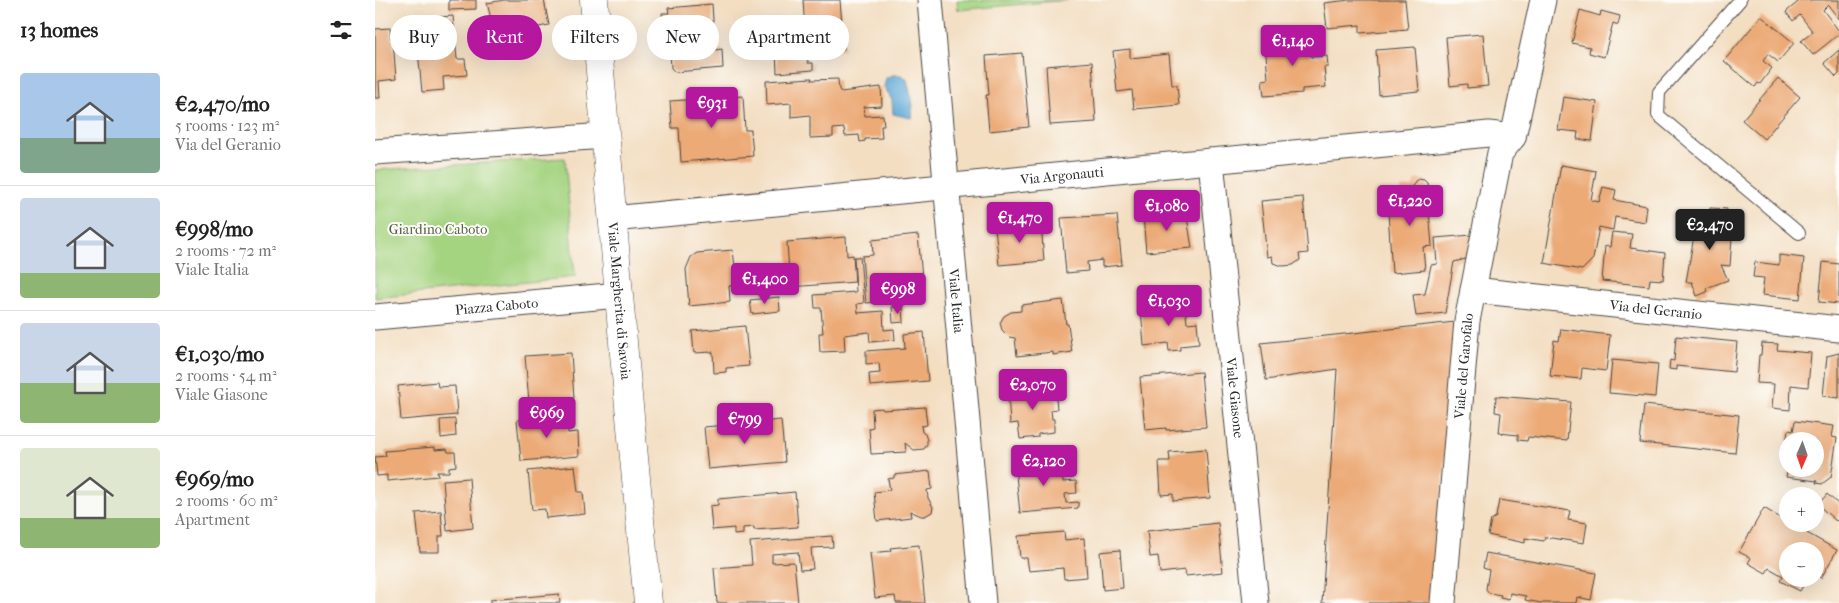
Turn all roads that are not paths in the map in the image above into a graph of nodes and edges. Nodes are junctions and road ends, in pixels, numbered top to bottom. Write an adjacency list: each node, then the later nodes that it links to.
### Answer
1 (594, 0): 5 (street, Viale Margherita di Savoia)
2 (929, 0): 9 (street, Viale Italia)
3 (1543, 0): 6 (street)
4 (1741, 0): 11 (lane)
5 (605, 136): 7 (street); 10 (street, Viale Margherita di Savoia)
6 (1513, 136): 8 (street, Via Argonauti); 12 (street, Viale del Garofalo)
7 (375, 152)
8 (1211, 161): 9 (street, Via Argonauti); 18 (street, Viale Giasone)
9 (946, 187): 10 (street, Via Argonauti); 17 (street, Viale Italia)
10 (612, 219): 13 (street, Viale Margherita di Savoia)
11 (1799, 233)
12 (1473, 290): 15 (street, Via del Geranio); 19 (street, Viale del Garofalo)
13 (619, 295): 14 (street, Piazza Caboto); 16 (street, Viale Margherita di Savoia)
14 (375, 317)
15 (1839, 329)
16 (648, 603)
17 (983, 603)
18 (1256, 603)
19 (1443, 603)

